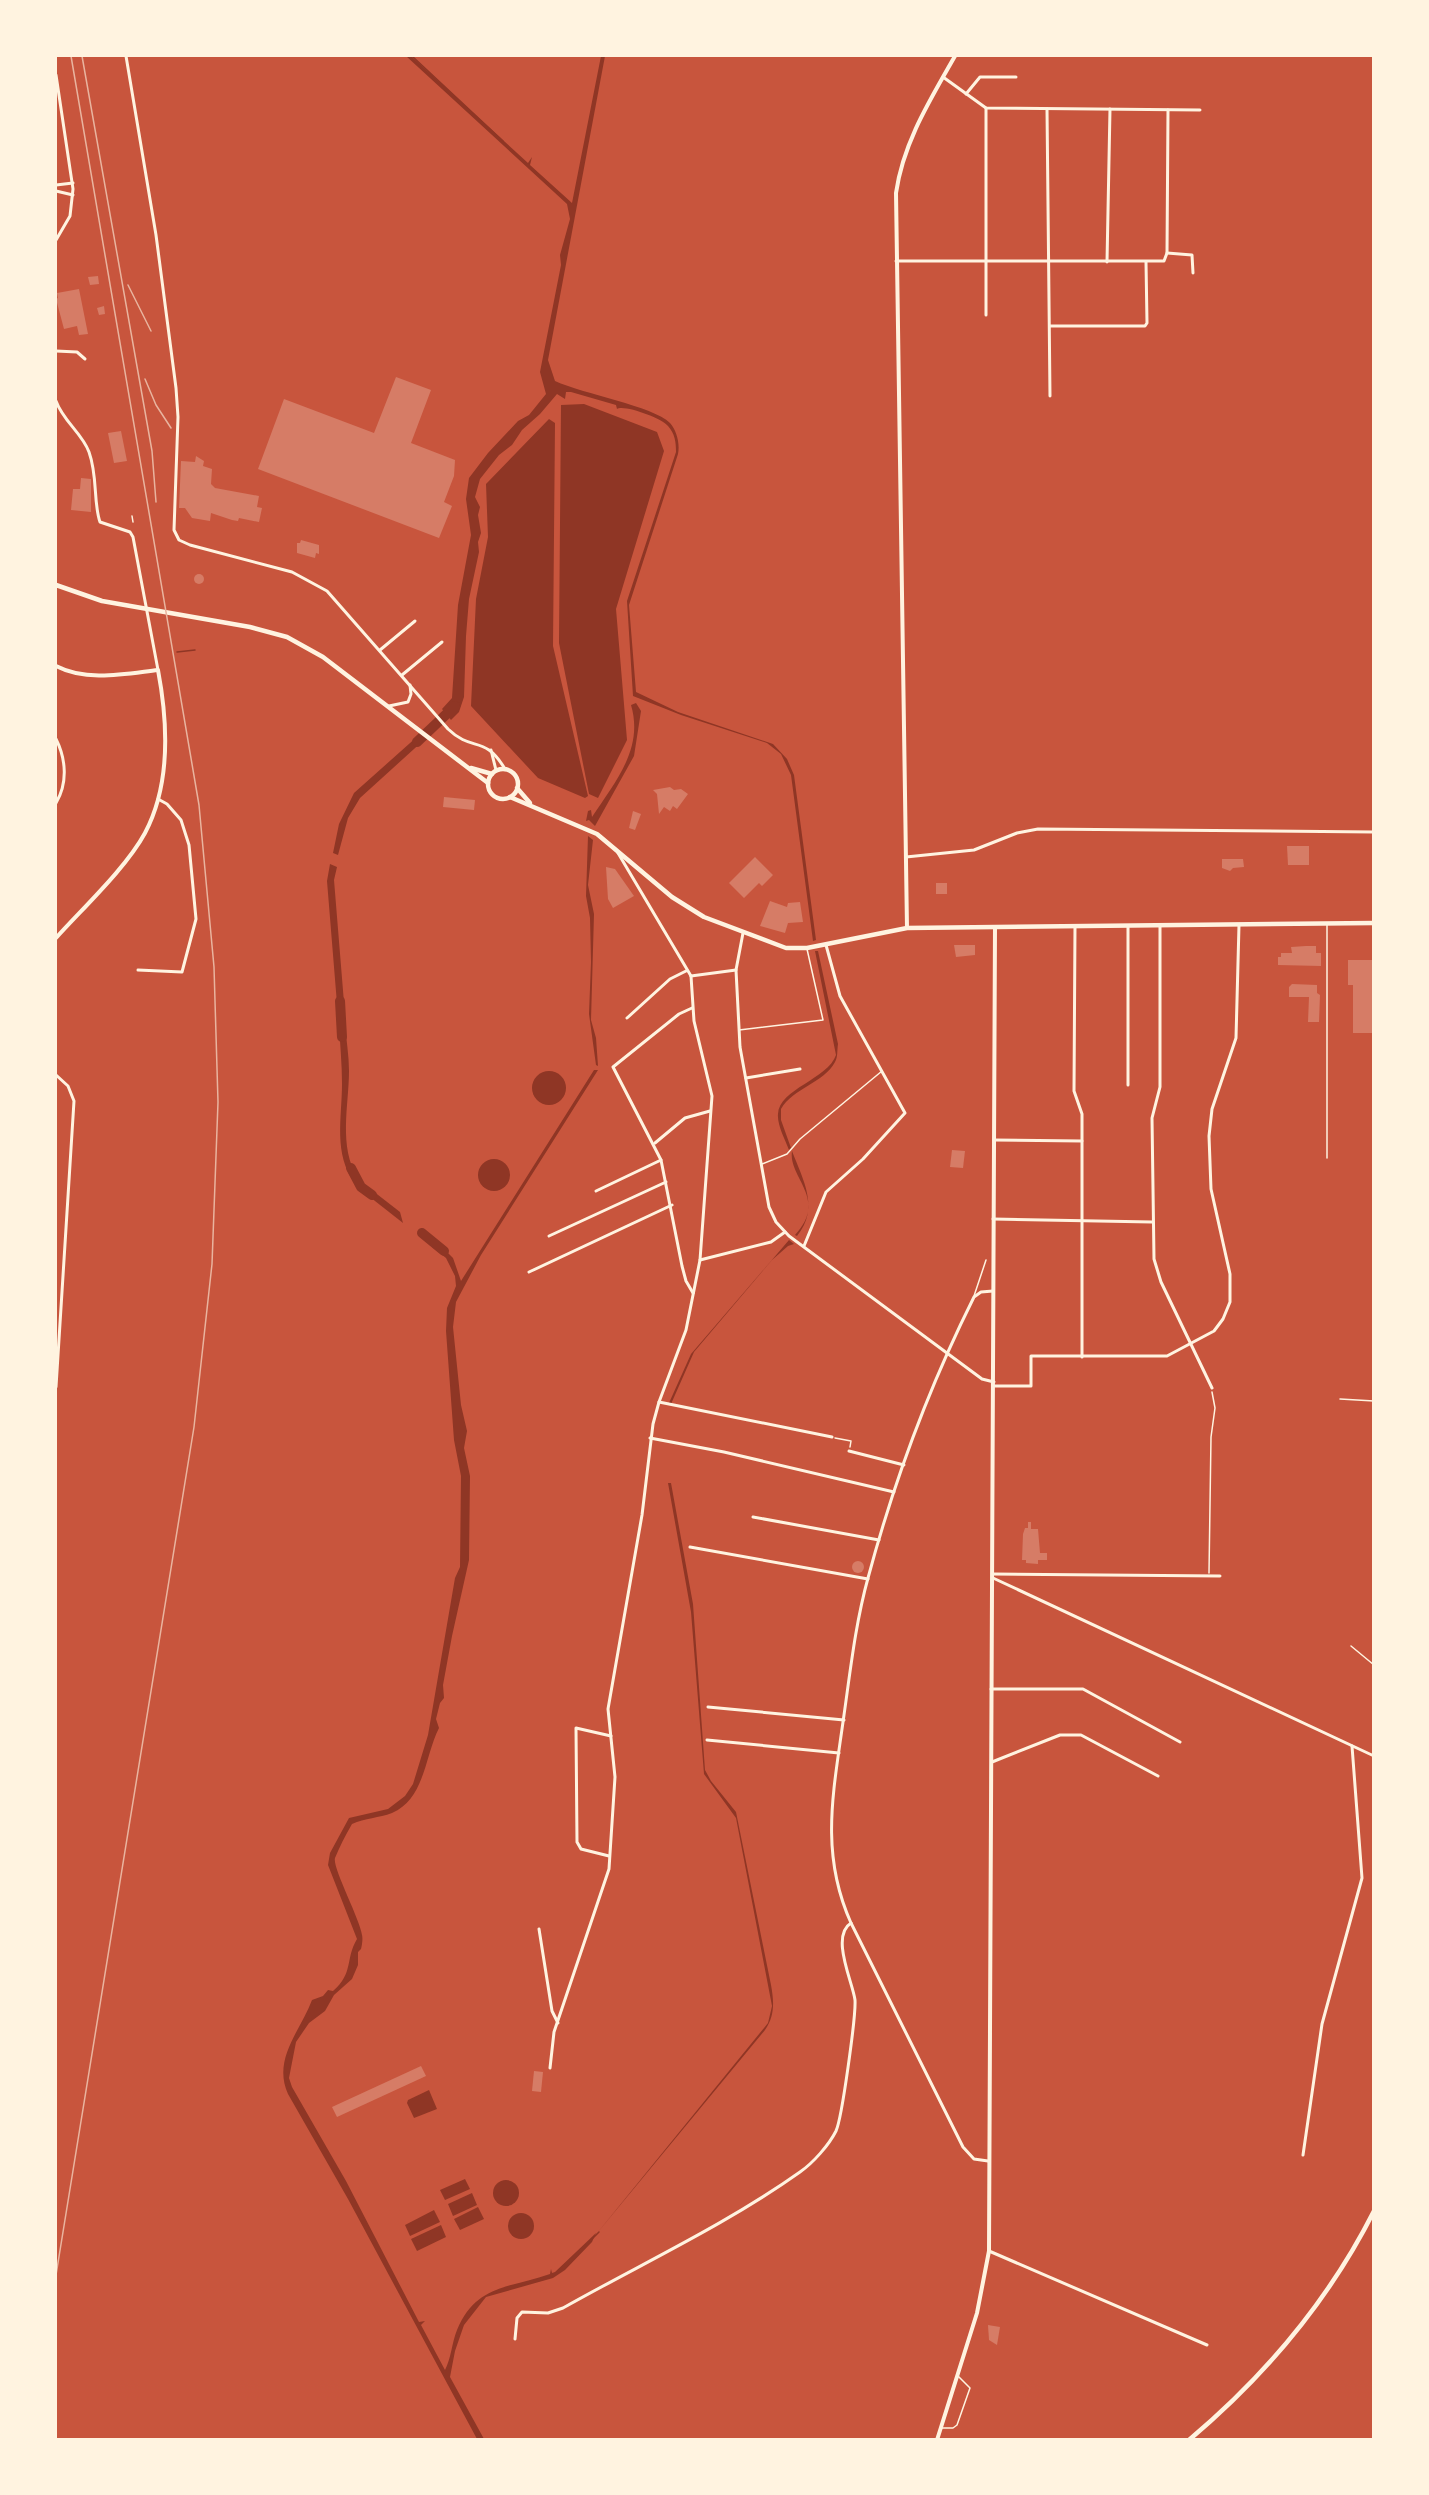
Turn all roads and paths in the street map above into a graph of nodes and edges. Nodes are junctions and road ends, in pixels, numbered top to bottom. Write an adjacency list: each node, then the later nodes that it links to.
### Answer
1 (126, 56): 35 (street)
2 (955, 56): 5 (street)
3 (56, 75): 12 (street)
4 (1016, 76): 6 (street)
5 (943, 77): 6 (street); 18 (street)
6 (966, 94): 7 (street)
7 (986, 108): 8 (street); 20 (street)
8 (1047, 109): 9 (street); 19 (street)
9 (1110, 109): 10 (street); 21 (street)
10 (1168, 110): 11 (street); 17 (street)
11 (1200, 110)
12 (73, 183): 13 (street); 15 (street)
13 (56, 185)
14 (56, 191): 15 (street)
15 (73, 195): 16 (street)
16 (56, 240)
17 (1167, 253): 22 (street); 23 (street)
18 (896, 261): 20 (street); 54 (street)
19 (1047, 261): 20 (street); 21 (street); 25 (street)
20 (984, 262): 24 (street)
21 (1107, 262): 22 (street)
22 (1146, 262): 25 (street)
23 (1193, 273)
24 (986, 315)
25 (1050, 326): 28 (street)
26 (56, 353): 27 (street)
27 (85, 359)
28 (1050, 396)
29 (56, 401): 37 (street)
30 (132, 516): 31 (path)
31 (133, 522)
32 (56, 585): 40 (main road)
33 (415, 621): 35 (street)
34 (442, 642): 38 (street)
35 (380, 650): 38 (street)
36 (56, 666): 37 (street)
37 (158, 670): 49 (street)
38 (402, 675): 39 (street)
39 (410, 684): 40 (street); 42 (street)
40 (389, 706): 43 (main road)
41 (56, 739): 50 (street)
42 (490, 748): 44 (street); 45 (street)
43 (468, 767): 45 (main road); 46 (main road)
44 (506, 769): 45 (main road); 47 (main road)
45 (494, 772): 46 (main road)
46 (488, 783): 48 (main road)
47 (517, 788): 48 (main road); 51 (main road)
48 (510, 797): 51 (main road)
49 (158, 799): 64 (street); 67 (street)
50 (56, 803)
51 (537, 808): 53 (main road)
52 (1374, 832): 54 (street)
53 (618, 851): 63 (main road); 69 (street)
54 (904, 857): 62 (street)
55 (1374, 923): 56 (main road)
56 (1327, 924): 57 (main road); 83 (lane)
57 (1239, 925): 61 (main road); 101 (street)
58 (995, 926): 59 (main road); 62 (main road); 80 (street)
59 (1075, 926): 60 (main road); 81 (street)
60 (1128, 927): 61 (main road); 78 (street)
61 (1160, 927): 91 (street)
62 (907, 928): 65 (main road)
63 (743, 933): 66 (main road); 68 (street)
64 (56, 938)
65 (825, 943): 66 (main road); 75 (street)
66 (807, 948): 73 (lane)
67 (138, 970)
68 (736, 970): 70 (street); 73 (street)
69 (686, 971): 70 (street); 72 (street)
70 (691, 976): 71 (street)
71 (692, 1008): 79 (street); 82 (street)
72 (627, 1018)
73 (738, 1030): 77 (street)
74 (800, 1069): 77 (street)
75 (883, 1071): 85 (lane); 94 (street)
76 (56, 1075): 105 (street)
77 (746, 1078): 85 (street)
78 (1128, 1085)
79 (710, 1111): 82 (street); 95 (street)
80 (994, 1140): 81 (street); 89 (street)
81 (1082, 1141): 90 (street)
82 (655, 1143): 84 (street)
83 (1328, 1158)
84 (661, 1160): 86 (street); 87 (street)
85 (762, 1164): 92 (street)
86 (666, 1182): 88 (street); 93 (street)
87 (596, 1191)
88 (672, 1205): 97 (street); 99 (street)
89 (993, 1219): 90 (street); 98 (street)
90 (1083, 1221): 91 (street); 103 (street)
91 (1152, 1222): 101 (street)
92 (785, 1232): 94 (street); 95 (street)
93 (549, 1236)
94 (804, 1246): 102 (street)
95 (700, 1260): 99 (street)
96 (986, 1260): 100 (lane)
97 (529, 1272)
98 (993, 1291): 100 (street); 104 (street)
99 (693, 1293): 109 (street)
100 (974, 1297): 102 (street)
101 (1191, 1345): 103 (street); 106 (street)
102 (946, 1353): 104 (street); 113 (street)
103 (1082, 1357): 104 (street)
104 (994, 1384): 118 (street)
105 (56, 1387)
106 (1212, 1388): 119 (path)
107 (1340, 1399): 108 (lane)
108 (1374, 1401)
109 (658, 1402): 110 (street); 111 (street)
110 (650, 1437): 114 (street); 127 (street)
111 (832, 1437): 112 (path)
112 (849, 1451): 113 (street)
113 (904, 1465): 114 (street)
114 (895, 1492): 116 (street)
115 (753, 1517): 116 (street)
116 (879, 1540): 121 (street)
117 (690, 1547): 121 (street)
118 (993, 1576): 119 (street); 124 (street); 130 (street)
119 (1209, 1576): 120 (street)
120 (1220, 1576)
121 (868, 1580): 126 (street)
122 (1351, 1646): 123 (path)
123 (1374, 1665)
124 (991, 1689): 129 (street); 133 (street)
125 (708, 1707): 126 (street)
126 (844, 1720): 131 (street)
127 (612, 1736): 135 (street); 135 (street)
128 (706, 1740): 131 (street)
129 (1180, 1742)
130 (1352, 1746): 132 (street); 140 (street)
131 (839, 1753): 136 (street)
132 (1374, 1756)
133 (990, 1763): 134 (street); 141 (street)
134 (1158, 1776)
135 (610, 1856): 138 (street)
136 (851, 1923): 141 (street); 144 (street)
137 (539, 1929): 138 (street)
138 (558, 2023): 139 (street)
139 (550, 2068)
140 (1303, 2155)
141 (988, 2161): 143 (street)
142 (1374, 2211): 149 (main road)
143 (989, 2251): 145 (street); 146 (street)
144 (515, 2339)
145 (1207, 2345)
146 (957, 2375): 147 (street); 147 (lane)
147 (940, 2427): 148 (street)
148 (937, 2439)
149 (1189, 2439)

